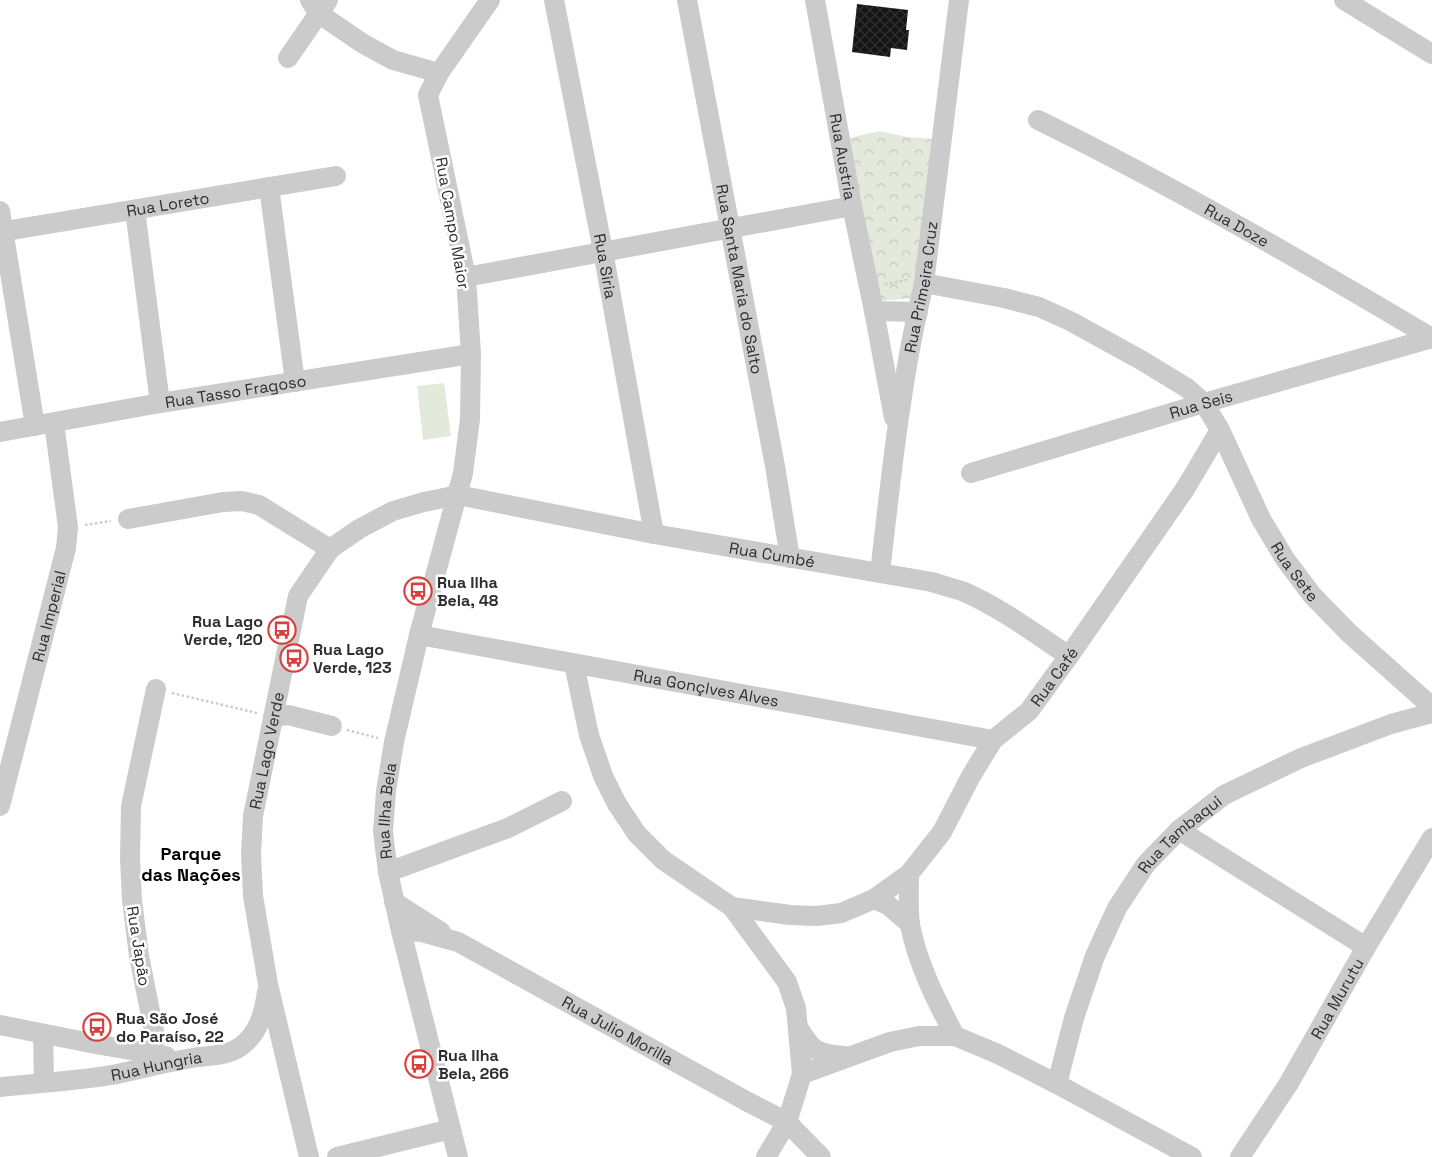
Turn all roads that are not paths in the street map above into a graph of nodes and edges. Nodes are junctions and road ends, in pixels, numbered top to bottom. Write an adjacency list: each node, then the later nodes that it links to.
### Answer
1 (490, 0): 11 (street)
2 (554, 0): 21 (street, Rua Siria)
3 (687, 0): 19 (street, Rua Santa Maria do Salto)
4 (815, 0): 16 (street, Rua Austria)
5 (959, 0): 23 (street, Rua Primeira Cruz)
6 (1344, 0): 8 (street)
7 (319, 4): 9 (street); 10 (street)
8 (1432, 54)
9 (288, 58)
10 (394, 60): 11 (street); 12 (street)
11 (439, 73): 12 (street)
12 (428, 95): 22 (street, Rua Campo Maior)
13 (1038, 120): 26 (street, Rua Doze)
14 (336, 176): 15 (street, Rua Loreto)
15 (268, 187): 17 (street, Rua Loreto); 28 (street)
16 (852, 206): 19 (street); 24 (street, Rua Austria)
17 (135, 210): 20 (street, Rua Loreto); 29 (street)
18 (0, 211): 20 (street, Rua Imperial)
19 (730, 229): 21 (street); 40 (street, Rua Santa Maria do Salto)
20 (2, 232): 31 (street, Rua Imperial)
21 (603, 251): 22 (street); 38 (street, Rua Siria)
22 (466, 277): 27 (street, Rua Campo Maior)
23 (924, 283): 25 (street, Rua Primeira Cruz); 30 (street, Rua Sete)
24 (873, 303): 25 (street); 33 (street, Rua Austria)
25 (918, 312): 33 (street, Rua Primeira Cruz)
26 (1432, 338): 30 (street, Rua Seis)
27 (470, 354): 28 (street, Rua Tasso Fragoso); 36 (street, Rua Campo Maior)
28 (296, 382): 29 (street, Rua Tasso Fragoso)
29 (160, 403): 31 (street, Rua Tasso Fragoso)
30 (1204, 403): 32 (street, Rua Sete); 35 (street, Rua Seis)
31 (44, 424): 34 (street, Rua Tasso Fragoso); 52 (street, Rua Imperial)
32 (1220, 430): 43 (street, Rua Café); 46 (street, Rua Sete)
33 (896, 431): 41 (street, Rua Primeira Cruz)
34 (0, 432)
35 (971, 473)
36 (458, 495): 38 (street, Rua Cumbé); 39 (street, Rua Lago Verde); 42 (street, Rua Ilha Bela)
37 (128, 520): 39 (street)
38 (654, 534): 40 (street, Rua Cumbé)
39 (330, 549): 48 (street, Rua Lago Verde)
40 (790, 558): 41 (street, Rua Cumbé)
41 (880, 573): 43 (street, Rua Cumbé)
42 (419, 635): 44 (street, Rua Gonçlves Alves); 55 (street, Rua Ilha Bela)
43 (1069, 656): 50 (street, Rua Café)
44 (574, 664): 50 (street, Rua Gonçlves Alves); 59 (street)
45 (156, 689): 73 (street, Rua Japão)
46 (1432, 707)
47 (1432, 713): 53 (street, Rua Tambaqui)
48 (273, 717): 49 (street); 66 (street, Rua Lago Verde)
49 (332, 726)
50 (993, 740): 56 (street, Rua Café)
51 (562, 801): 55 (street)
52 (0, 806)
53 (1179, 830): 64 (street); 78 (street, Rua Tambaqui)
54 (1432, 838): 64 (street, Rua Murutu)
55 (388, 872): 58 (street, Rua Ilha Bela)
56 (909, 874): 57 (street, Rua Café); 61 (street)
57 (874, 899): 60 (street); 61 (street)
58 (394, 902): 62 (street, Rua Ilha Bela); 63 (street)
59 (732, 907): 60 (street); 65 (street)
60 (790, 915): 65 (street)
61 (910, 924): 67 (street)
62 (401, 931): 63 (street, Rua Julio Morilla); 81 (street, Rua Ilha Bela)
63 (458, 942): 80 (street, Rua Julio Morilla)
64 (1366, 947): 88 (street, Rua Murutu)
65 (763, 949): 69 (street)
66 (268, 984): 75 (street, Rua Hungria); 82 (street)
67 (937, 1002): 71 (street); 72 (street)
68 (0, 1025): 70 (street)
69 (798, 1027): 74 (street); 76 (street)
70 (42, 1034): 73 (street); 77 (street)
71 (919, 1036): 72 (street); 74 (street)
72 (955, 1036): 78 (street)
73 (153, 1055): 75 (street)
74 (850, 1057): 76 (street)
75 (193, 1058): 77 (street, Rua Hungria)
76 (802, 1074): 80 (street)
77 (44, 1082): 79 (street, Rua Hungria)
78 (1057, 1084): 87 (street)
79 (0, 1087)
80 (786, 1122): 85 (street); 86 (street, Rua Julio Morilla)
81 (451, 1129): 83 (street); 84 (street, Rua Ilha Bela)
82 (309, 1157)
83 (337, 1157)
84 (458, 1157)
85 (766, 1157)
86 (821, 1157)
87 (1192, 1157)
88 (1240, 1157)

